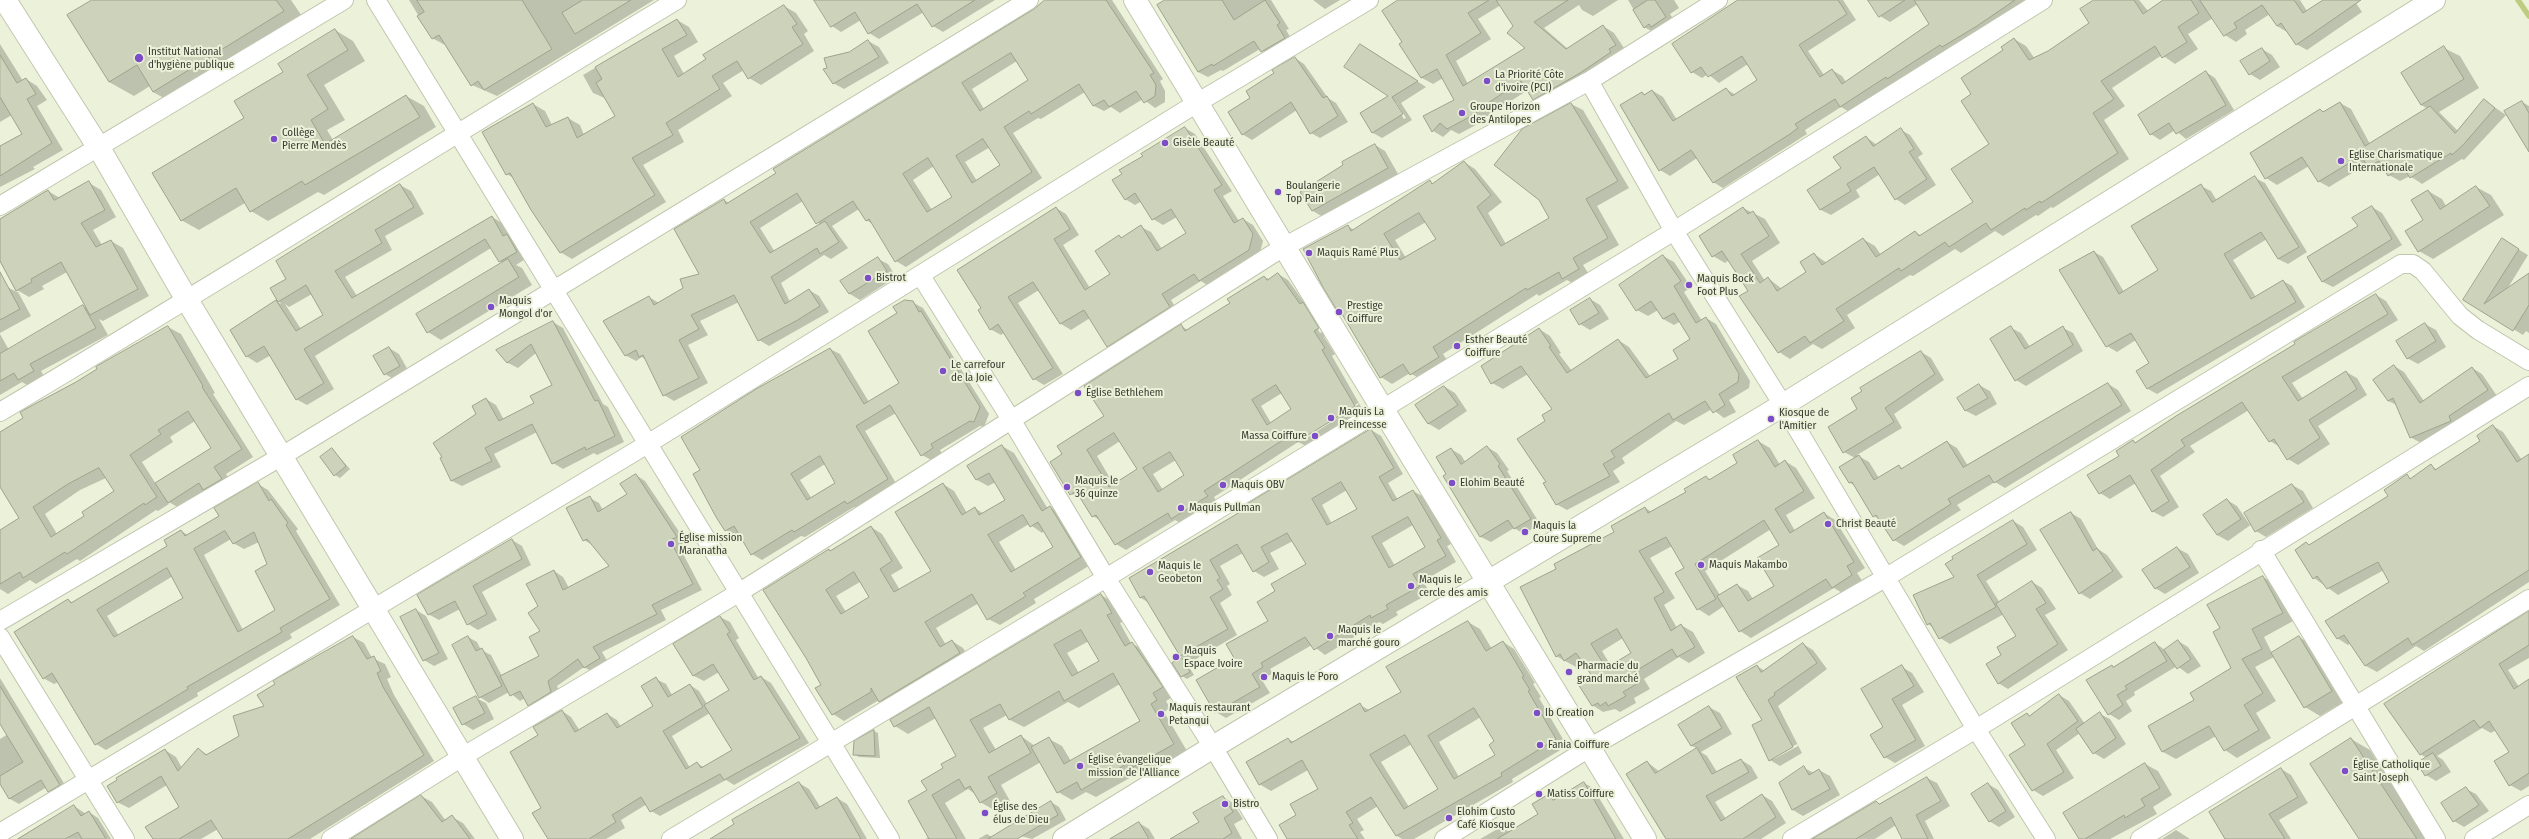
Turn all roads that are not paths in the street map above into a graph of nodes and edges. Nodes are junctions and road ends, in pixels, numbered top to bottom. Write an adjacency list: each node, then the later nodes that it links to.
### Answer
1 (4, 0): 11 (street); 15 (street)
2 (344, 0): 15 (street)
3 (376, 0): 14 (street)
4 (677, 0): 14 (street)
5 (1029, 0): 20 (street)
6 (1135, 0): 13 (street)
7 (1369, 0): 13 (street)
8 (1718, 0): 12 (street)
9 (2043, 0): 17 (street)
10 (2434, 0): 24 (street)
11 (0, 2)
12 (1589, 81): 17 (street); 18 (street)
13 (1197, 103): 18 (street); 19 (street)
14 (458, 132): 20 (street); 21 (street)
15 (100, 148): 16 (street); 21 (street)
16 (0, 206)
17 (1674, 231): 24 (street); 25 (street)
18 (1282, 248): 25 (street); 27 (street)
19 (921, 276): 27 (street); 28 (street)
20 (554, 289): 28 (street); 29 (street)
21 (187, 300): 26 (street); 29 (street)
22 (2529, 361): 32 (street)
23 (2529, 386): 30 (street)
24 (1783, 405): 32 (street); 33 (street)
25 (1383, 407): 31 (street); 33 (street)
26 (0, 412)
27 (1012, 421): 31 (street); 34 (street)
28 (646, 445): 34 (street); 36 (street)
29 (282, 456): 36 (street); 37 (street)
30 (2261, 550): 39 (street); 40 (street)
31 (1106, 578): 41 (street); 42 (street)
32 (1885, 578): 40 (street); 43 (street)
33 (1488, 584): 42 (street); 43 (street)
34 (740, 592): 41 (street); 44 (street)
35 (2529, 599): 39 (street)
36 (373, 609): 44 (street); 45 (street)
37 (0, 621)
38 (0, 637): 45 (street)
39 (2355, 705): 59 (street); 60 (street)
40 (1976, 729): 57 (street); 58 (street)
41 (830, 742): 51 (street); 52 (street)
42 (1213, 747): 53 (street); 54 (street)
43 (1590, 748): 55 (street); 56 (street)
44 (462, 757): 49 (street); 50 (street)
45 (88, 781): 47 (street); 48 (street)
46 (2529, 805): 61 (street)
47 (0, 833)
48 (125, 839)
49 (331, 839)
50 (512, 839)
51 (671, 839)
52 (890, 839)
53 (1064, 839)
54 (1268, 839)
55 (1444, 839)
56 (1645, 839)
57 (1792, 839)
58 (2046, 839)
59 (2140, 839)
60 (2436, 839)
61 (2474, 839)

